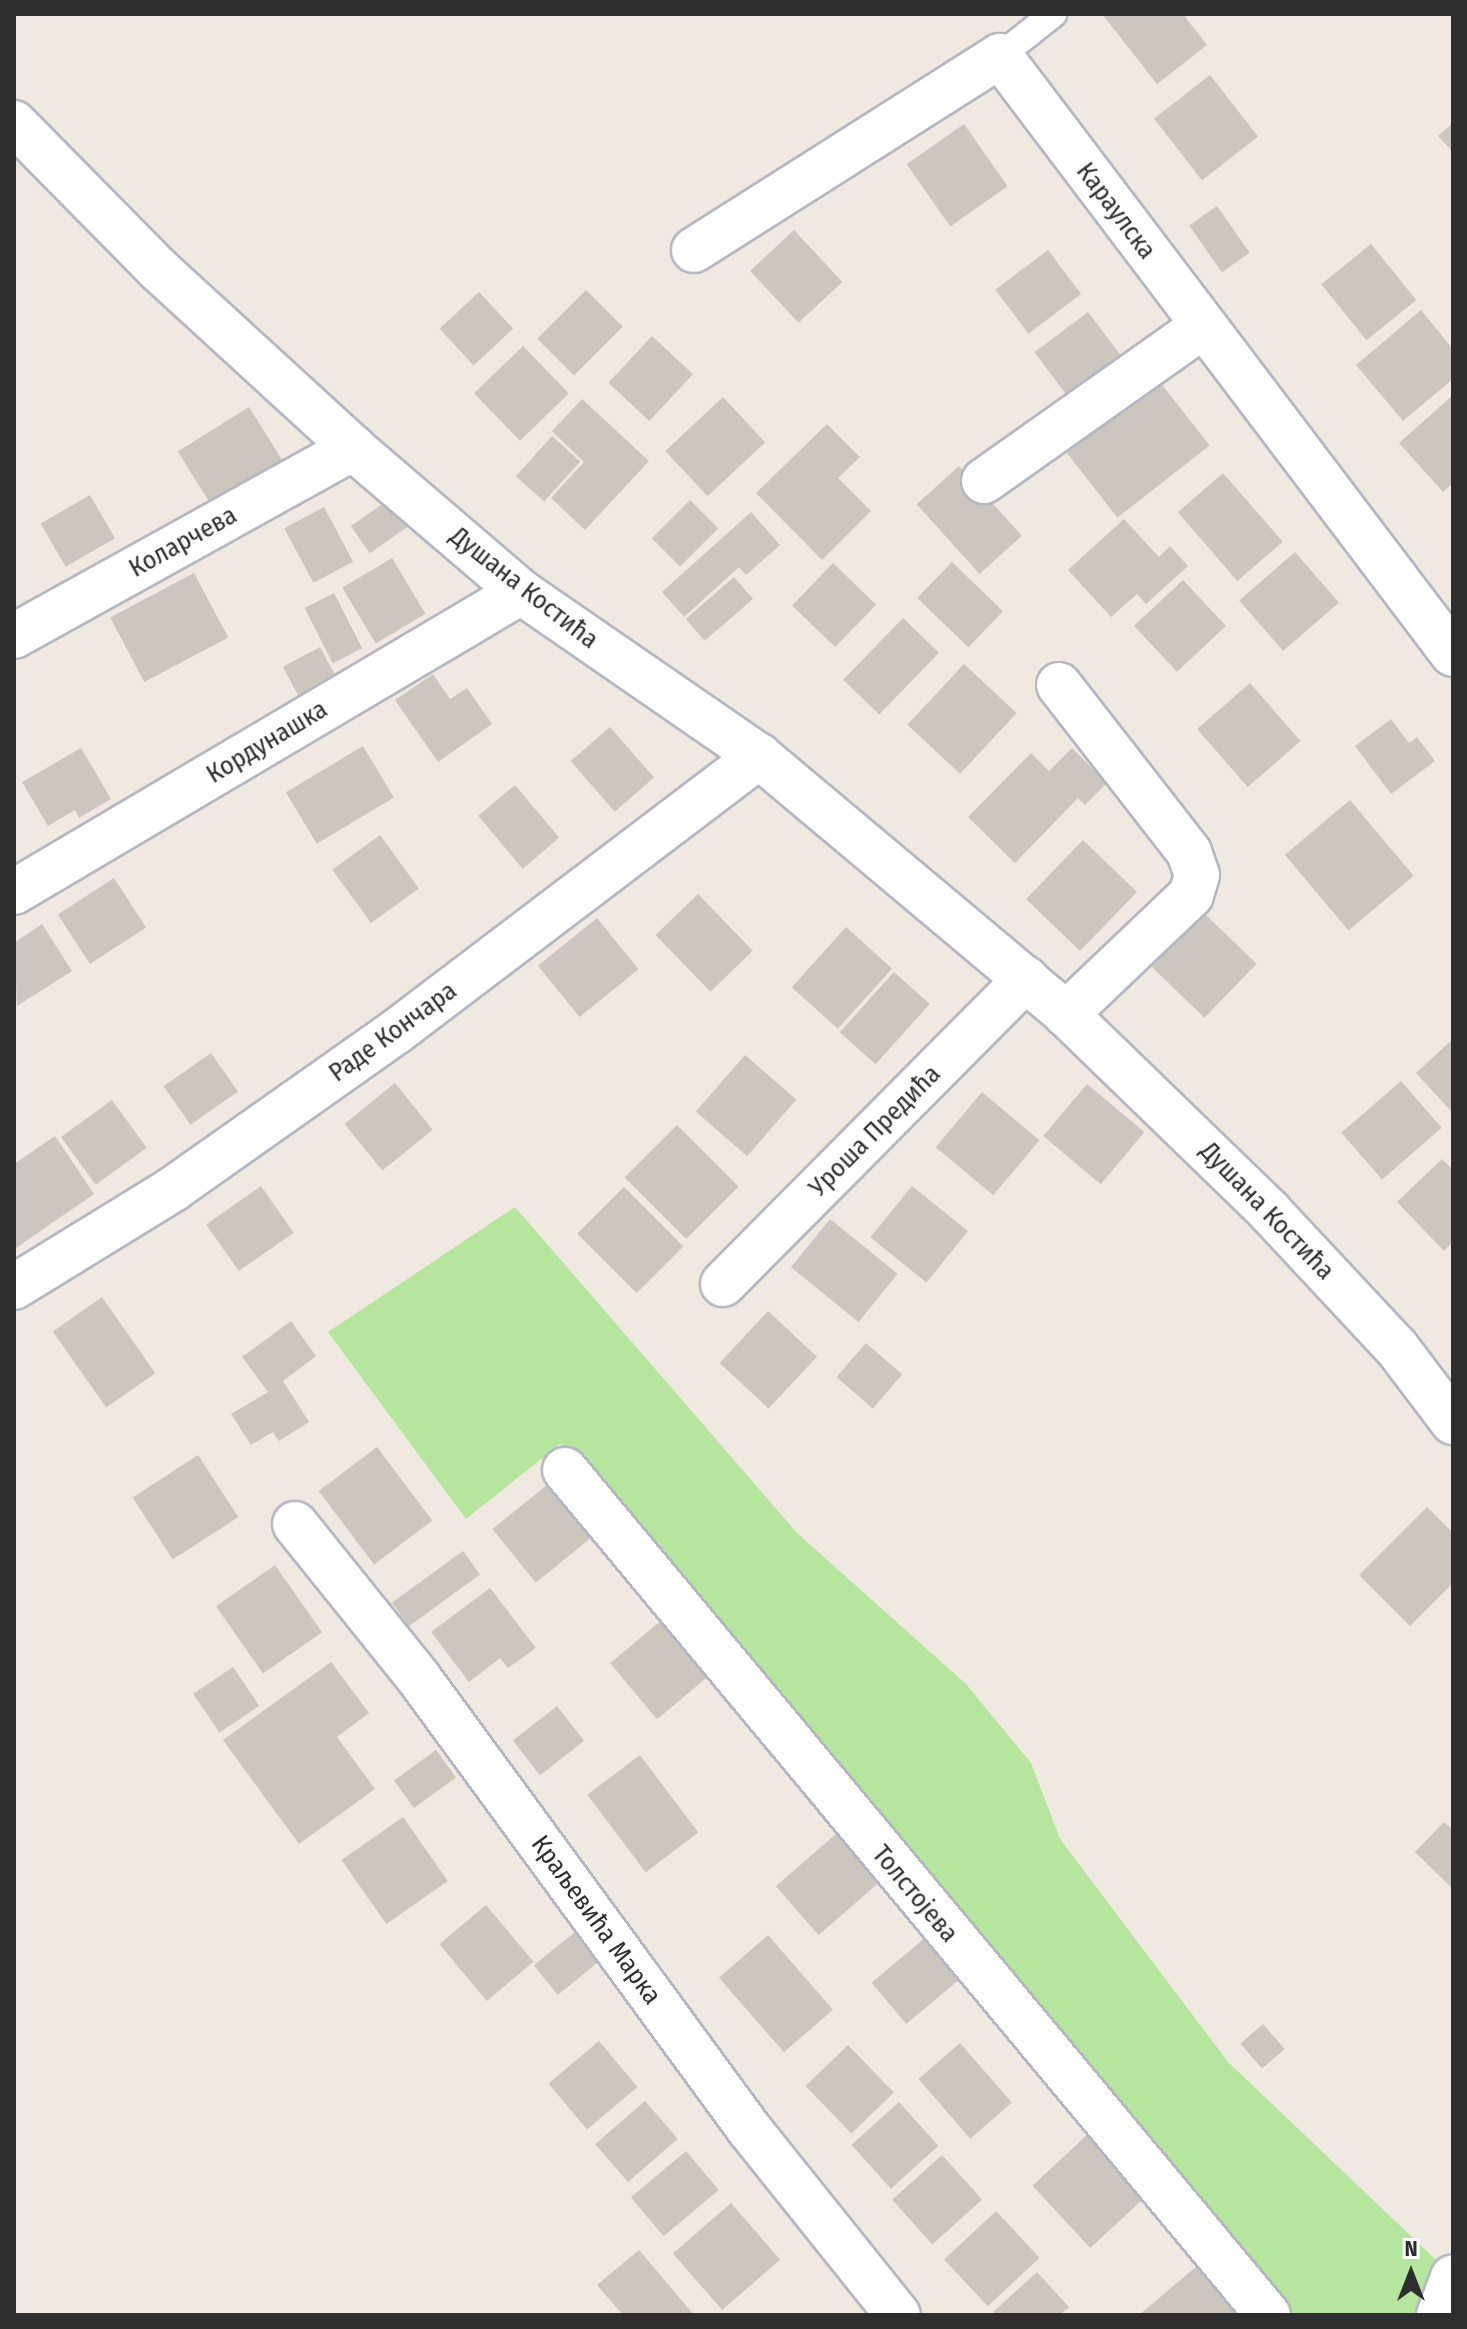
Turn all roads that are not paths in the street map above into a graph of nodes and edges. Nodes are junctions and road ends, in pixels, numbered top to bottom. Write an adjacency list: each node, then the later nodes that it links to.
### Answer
1 (1053, 14): 2 (lane)
2 (1000, 56): 4 (street); 5 (street, Караулска)
3 (14, 123): 6 (street, Душана Костића)
4 (694, 250)
5 (1203, 326): 7 (street); 10 (street, Караулска)
6 (353, 448): 8 (street, Душана Костића); 9 (street, Коларчева)
7 (984, 481)
8 (521, 592): 12 (street, Душана Костића); 13 (street, Кордунашка)
9 (14, 636)
10 (1453, 654)
11 (1059, 685): 15 (street)
12 (759, 756): 14 (street, Душана Костића); 17 (street, Раде Кончара)
13 (14, 892)
14 (1026, 979): 15 (street, Душана Костића); 16 (street, Уроша Предића)
15 (1066, 1014): 18 (street, Душана Костића)
16 (723, 1284)
17 (14, 1287)
18 (1453, 1422)
19 (565, 1470): 23 (street, Толстојева)
20 (295, 1524): 22 (street, Краљевића Марка)
21 (1453, 2277): 24 (street)
22 (898, 2315)
23 (1268, 2315)
24 (1439, 2315)

